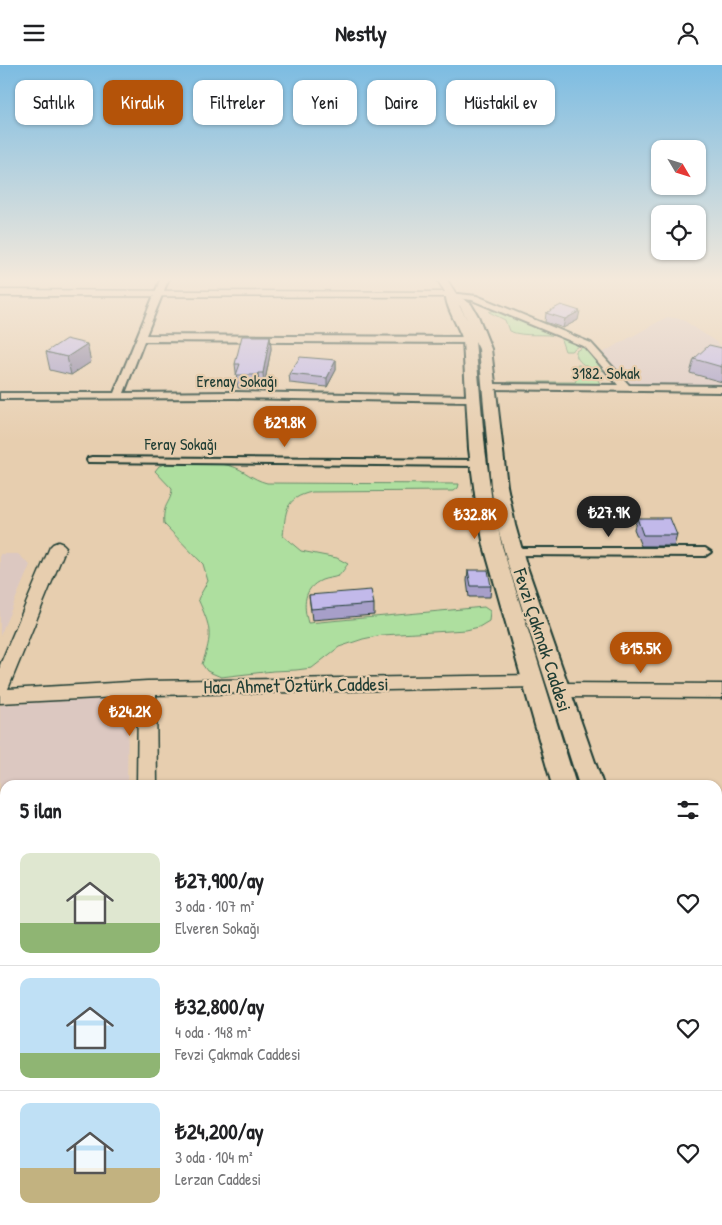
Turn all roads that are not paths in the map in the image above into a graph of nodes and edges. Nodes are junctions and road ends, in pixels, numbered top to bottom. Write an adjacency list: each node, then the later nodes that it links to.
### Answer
1 (143, 332): 5 (street)
2 (466, 332): 6 (main road, Fevzi Çakmak Caddesi)
3 (479, 332): 7 (main road, Fevzi Çakmak Caddesi)
4 (557, 332): 8 (street)
5 (141, 338): 6 (street); 10 (street)
6 (469, 340): 12 (main road, Fevzi Çakmak Caddesi)
7 (490, 387): 8 (street, 3182. Sokak); 16 (main road, Fevzi Çakmak Caddesi)
8 (626, 388): 9 (street, 3182. Sokak)
9 (722, 389)
10 (118, 395): 11 (street, Erenay Sokağı); 12 (street, Erenay Sokağı)
11 (0, 396)
12 (473, 399): 14 (main road, Fevzi Çakmak Caddesi)
13 (92, 460): 14 (street, Feray Sokağı)
14 (479, 463): 18 (main road, Fevzi Çakmak Caddesi)
15 (58, 547): 19 (street)
16 (514, 551): 17 (street); 21 (main road, Fevzi Çakmak Caddesi)
17 (705, 552)
18 (533, 681): 20 (street, Hacı Ahmet Öztürk Caddesi); 25 (main road, Fevzi Çakmak Caddesi)
19 (0, 687)
20 (147, 688): 23 (street, Hacı Ahmet Öztürk Caddesi); 24 (street)
21 (560, 689): 22 (street); 26 (main road, Fevzi Çakmak Caddesi)
22 (722, 691)
23 (0, 696)
24 (147, 780)
25 (563, 780)
26 (589, 780)

